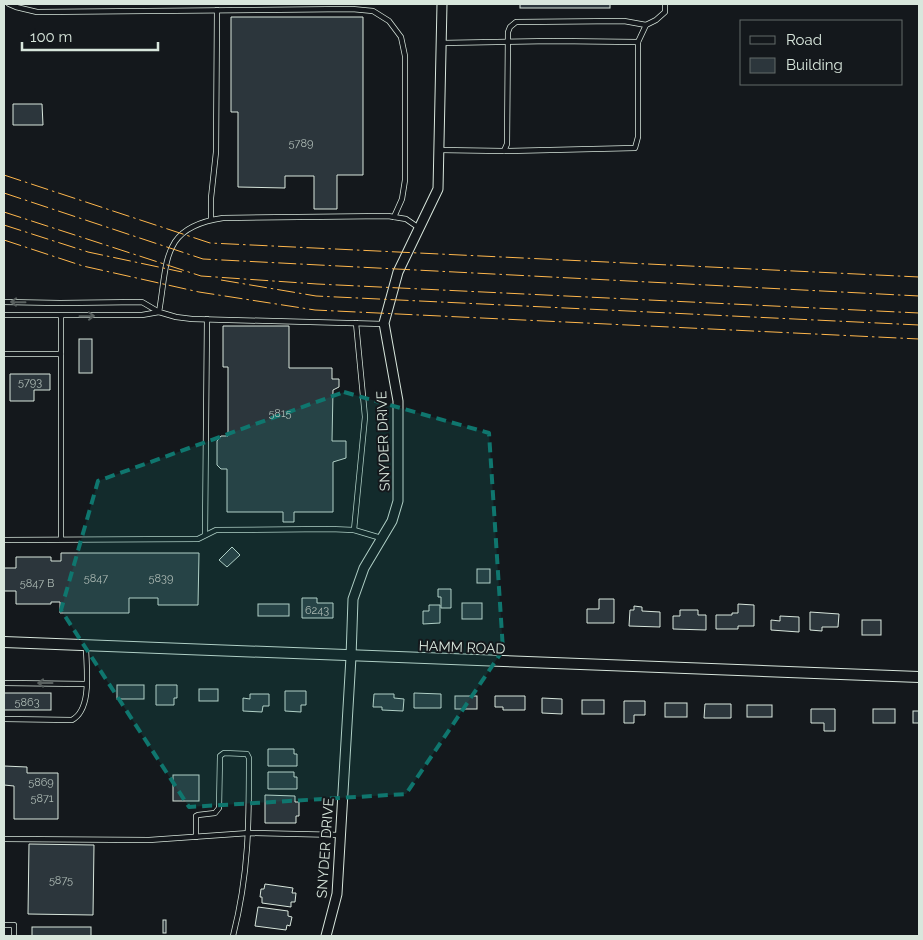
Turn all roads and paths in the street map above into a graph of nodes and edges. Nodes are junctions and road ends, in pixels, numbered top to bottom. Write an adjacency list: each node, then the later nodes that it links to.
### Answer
1 (9, 4): 4 (lane)
2 (442, 4): 8 (street, SNYDER DRIVE)
3 (665, 4): 5 (lane)
4 (217, 10): 11 (lane); 12 (lane)
5 (646, 25): 6 (lane); 7 (lane)
6 (507, 42): 7 (lane); 8 (lane); 10 (lane)
7 (638, 42): 10 (lane)
8 (441, 43): 9 (street, SNYDER DRIVE)
9 (439, 150): 10 (lane); 13 (street, SNYDER DRIVE)
10 (504, 151)
11 (394, 217): 12 (lane); 13 (lane)
12 (211, 219): 15 (lane)
13 (419, 228): 20 (street, SNYDER DRIVE)
14 (4, 302): 15 (lane, one-way to 14)
15 (159, 312): 17 (lane, one-way to 15); 18 (lane)
16 (4, 315): 17 (lane)
17 (61, 316): 22 (lane)
18 (207, 319): 19 (lane); 24 (lane)
19 (356, 323): 20 (lane); 23 (lane)
20 (385, 324): 25 (street, SNYDER DRIVE)
21 (4, 354): 22 (lane)
22 (61, 354): 26 (lane)
23 (354, 530): 24 (lane); 25 (lane)
24 (205, 536): 26 (lane)
25 (381, 538): 30 (street, SNYDER DRIVE)
26 (61, 539): 27 (lane)
27 (4, 540)
28 (4, 642): 29 (street, HAMM ROAD)
29 (86, 646): 30 (street, HAMM ROAD); 33 (lane)
30 (351, 656): 31 (street, HAMM ROAD); 36 (street, SNYDER DRIVE)
31 (919, 678)
32 (4, 683): 33 (lane, one-way to 32)
33 (86, 684): 34 (lane)
34 (4, 719)
35 (249, 833): 36 (lane); 37 (lane); 37 (lane); 41 (lane)
36 (340, 834): 42 (street, SNYDER DRIVE)
37 (196, 837): 38 (lane)
38 (4, 839)
39 (4, 925): 40 (lane)
40 (14, 936)
41 (233, 936)
42 (326, 936)

